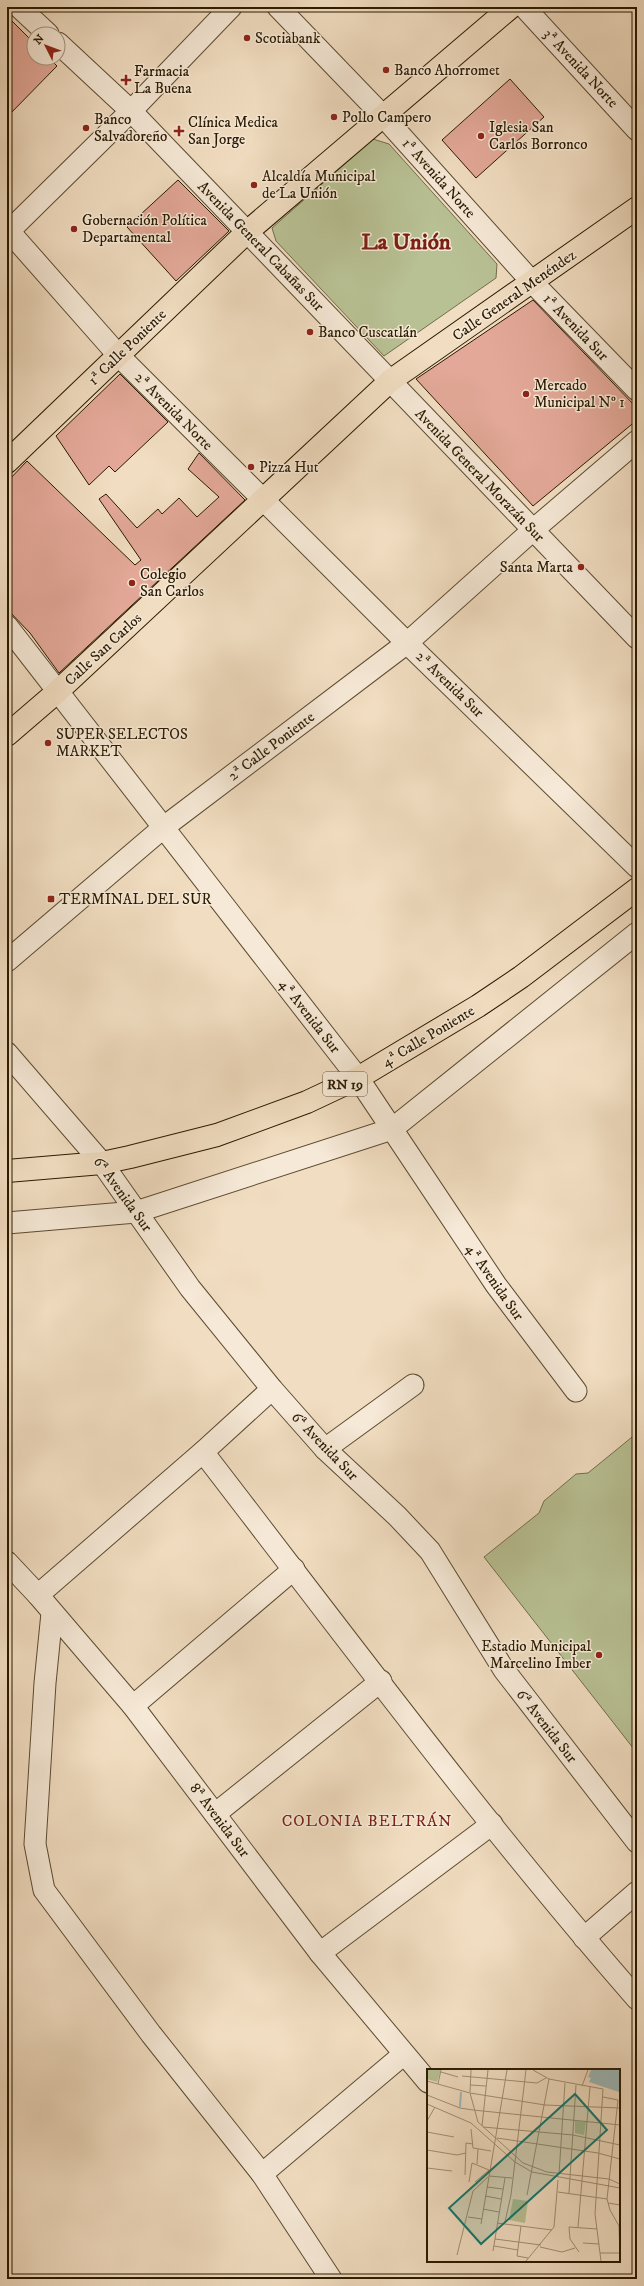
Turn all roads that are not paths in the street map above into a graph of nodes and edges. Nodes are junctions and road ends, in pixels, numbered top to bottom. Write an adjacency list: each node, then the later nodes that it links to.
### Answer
1 (19, 7): 6 (street)
2 (231, 7): 8 (street)
3 (278, 7): 9 (street, 1ª Avenida Norte)
4 (511, 7): 9 (main road, 1ª Calle Poniente)
5 (524, 7): 10 (street, 3ª Avenida Norte)
6 (39, 26)
7 (66, 50): 8 (street, Avenida General Cabañas Sur)
8 (131, 111): 12 (street); 13 (street, Avenida General Cabañas Sur)
9 (383, 116): 13 (main road, 1ª Calle Poniente); 14 (street, 1ª Avenida Norte)
10 (637, 130)
11 (637, 208): 14 (main road, Calle General Menéndez)
12 (8, 231): 15 (street, 2ª Avenida Norte)
13 (247, 232): 15 (main road, 1ª Calle Poniente); 16 (street, Avenida General Cabañas Sur)
14 (532, 282): 16 (main road, Calle General Menéndez); 17 (street, 1ª Avenida Sur)
15 (119, 356): 19 (main road, 1ª Calle Poniente); 20 (street, 2ª Avenida Norte)
16 (390, 381): 20 (main road, Calle San Carlos); 21 (street, Avenida General Morazán Sur)
17 (637, 390)
18 (637, 441): 21 (street, 2ª Calle Poniente)
19 (7, 462)
20 (264, 500): 24 (street, 2ª Avenida Sur); 25 (main road, Calle San Carlos)
21 (533, 530): 23 (street, Avenida General Morazán Sur); 24 (street, 2ª Calle Poniente)
22 (7, 626): 25 (street, 4ª Avenida Sur)
23 (637, 638)
24 (407, 643): 27 (street, 2ª Calle Poniente); 28 (street, 2ª Avenida Sur)
25 (57, 692): 26 (main road, Calle San Carlos); 27 (street, 4ª Avenida Sur)
26 (7, 735)
27 (164, 827): 31 (street, 2ª Calle Poniente); 33 (street, 4ª Avenida Sur)
28 (637, 866)
29 (637, 889): 33 (main road, 4ª Calle Poniente / RN 19)
30 (637, 933): 34 (street)
31 (7, 961)
32 (7, 1053): 35 (street, 6ª Avenida Sur)
33 (358, 1078): 34 (street, 4ª Avenida Sur); 35 (main road, 4ª Calle Poniente / RN 19)
34 (392, 1129): 37 (street); 41 (street, 4ª Avenida Sur)
35 (102, 1163): 36 (main road, 4ª Calle Poniente / RN 19); 37 (street, 6ª Avenida Sur)
36 (7, 1171)
37 (136, 1212): 38 (street); 40 (street, 6ª Avenida Sur)
38 (7, 1223)
39 (413, 1385): 42 (street)
40 (272, 1389): 42 (street, 6ª Avenida Sur); 43 (street)
41 (576, 1391)
42 (324, 1449): 52 (street, 6ª Avenida Sur)
43 (203, 1452): 45 (street); 46 (street)
44 (7, 1562): 46 (street, 8ª Avenida Sur)
45 (294, 1569): 48 (street); 49 (street)
46 (38, 1595): 47 (street, 8ª Avenida Sur)
47 (52, 1613): 49 (street, 8ª Avenida Sur); 59 (street)
48 (381, 1681): 50 (street); 51 (street)
49 (133, 1706): 50 (street, 8ª Avenida Sur)
50 (215, 1814): 55 (street, 8ª Avenida Sur)
51 (492, 1824): 54 (street); 55 (street)
52 (637, 1842)
53 (637, 1892): 54 (street)
54 (584, 1938): 56 (street)
55 (320, 1953): 57 (street, 8ª Avenida Sur)
56 (637, 1998)
57 (404, 2054): 58 (street, 8ª Avenida Sur); 59 (street)
58 (427, 2081)
59 (262, 2174): 60 (street)
60 (331, 2279)

